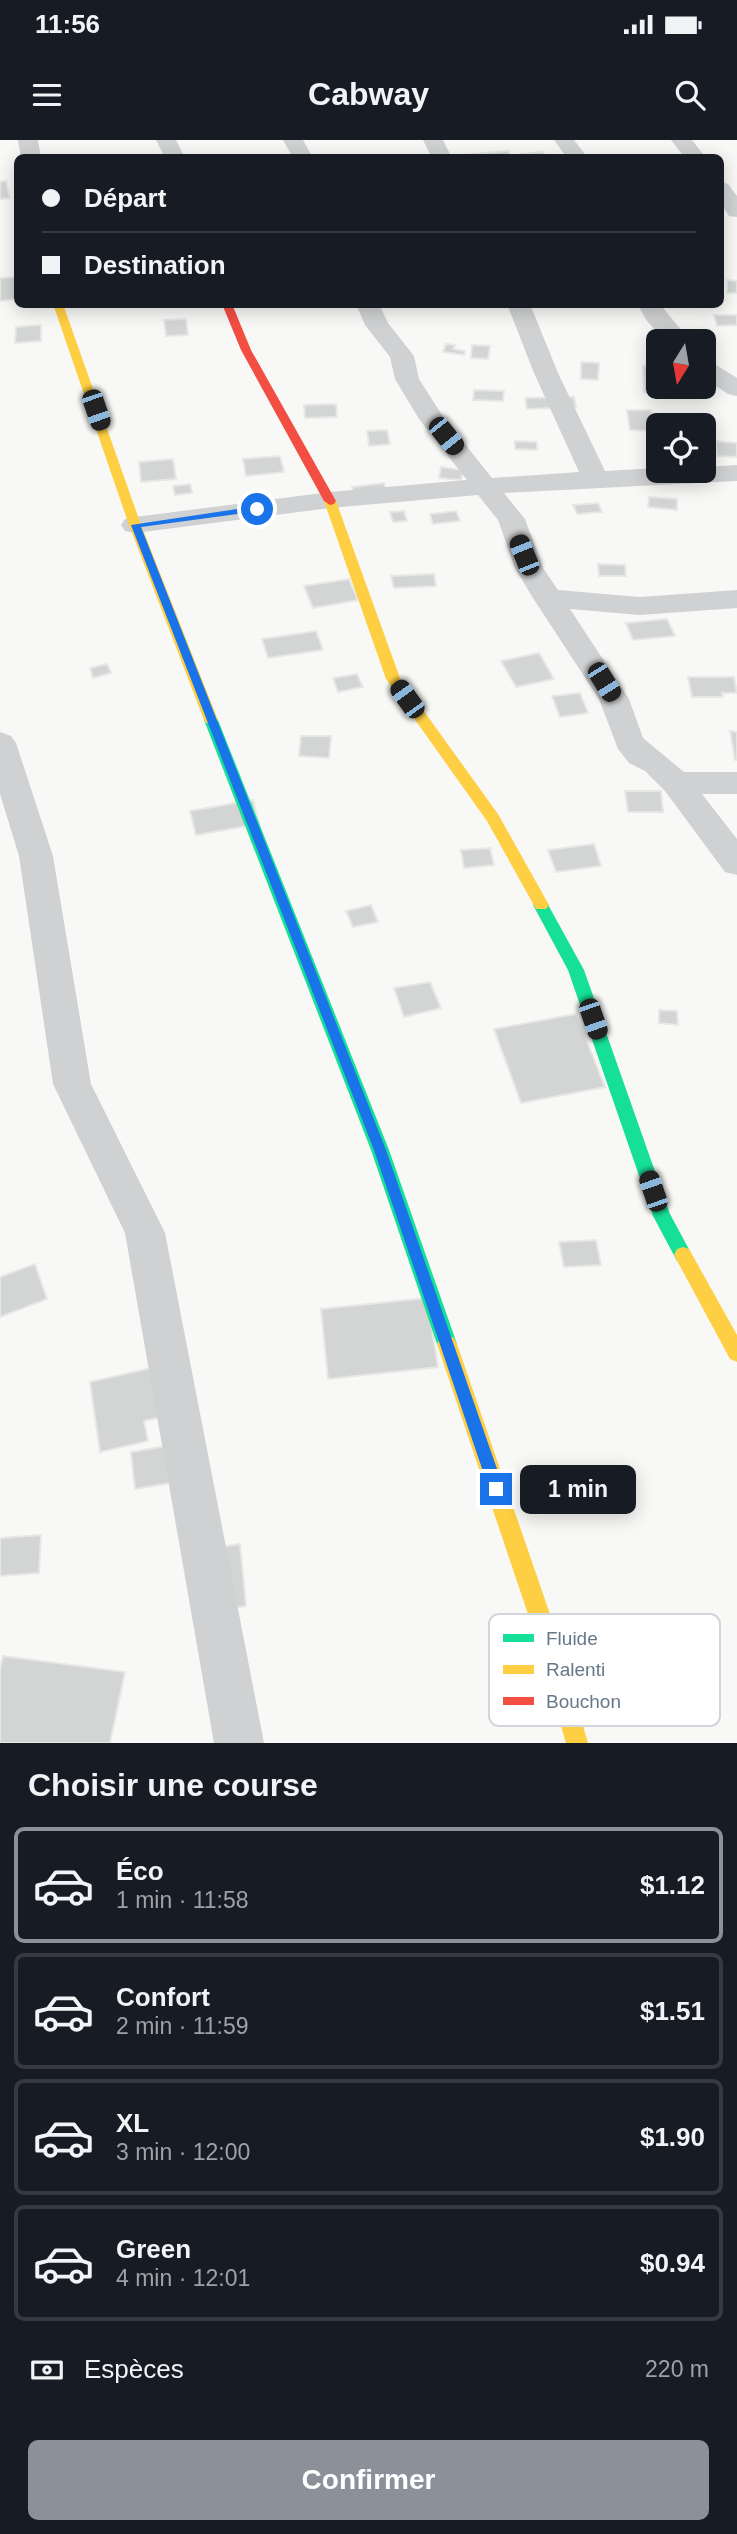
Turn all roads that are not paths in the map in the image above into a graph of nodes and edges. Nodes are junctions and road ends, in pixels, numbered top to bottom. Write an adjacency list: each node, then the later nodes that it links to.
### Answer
1 (681, 140): 2 (street)
2 (693, 154)
3 (724, 192): 4 (street)
4 (737, 211)
5 (59, 308): 17 (street)
6 (229, 308): 16 (street)
7 (369, 308): 15 (street)
8 (520, 308): 14 (street)
9 (650, 308): 10 (street)
10 (666, 329)
11 (716, 376): 12 (street)
12 (737, 389)
13 (737, 473): 14 (street)
14 (595, 477): 15 (street)
15 (487, 486): 16 (street); 18 (street)
16 (330, 500): 17 (street); 24 (street)
17 (135, 525): 25 (street)
18 (547, 598): 19 (street); 21 (street)
19 (737, 599)
20 (0, 743): 27 (street)
21 (676, 783): 22 (street); 23 (street)
22 (737, 783)
23 (737, 863)
24 (737, 1353)
25 (539, 1614)
26 (572, 1726): 28 (street)
27 (239, 1743)
28 (577, 1743)

